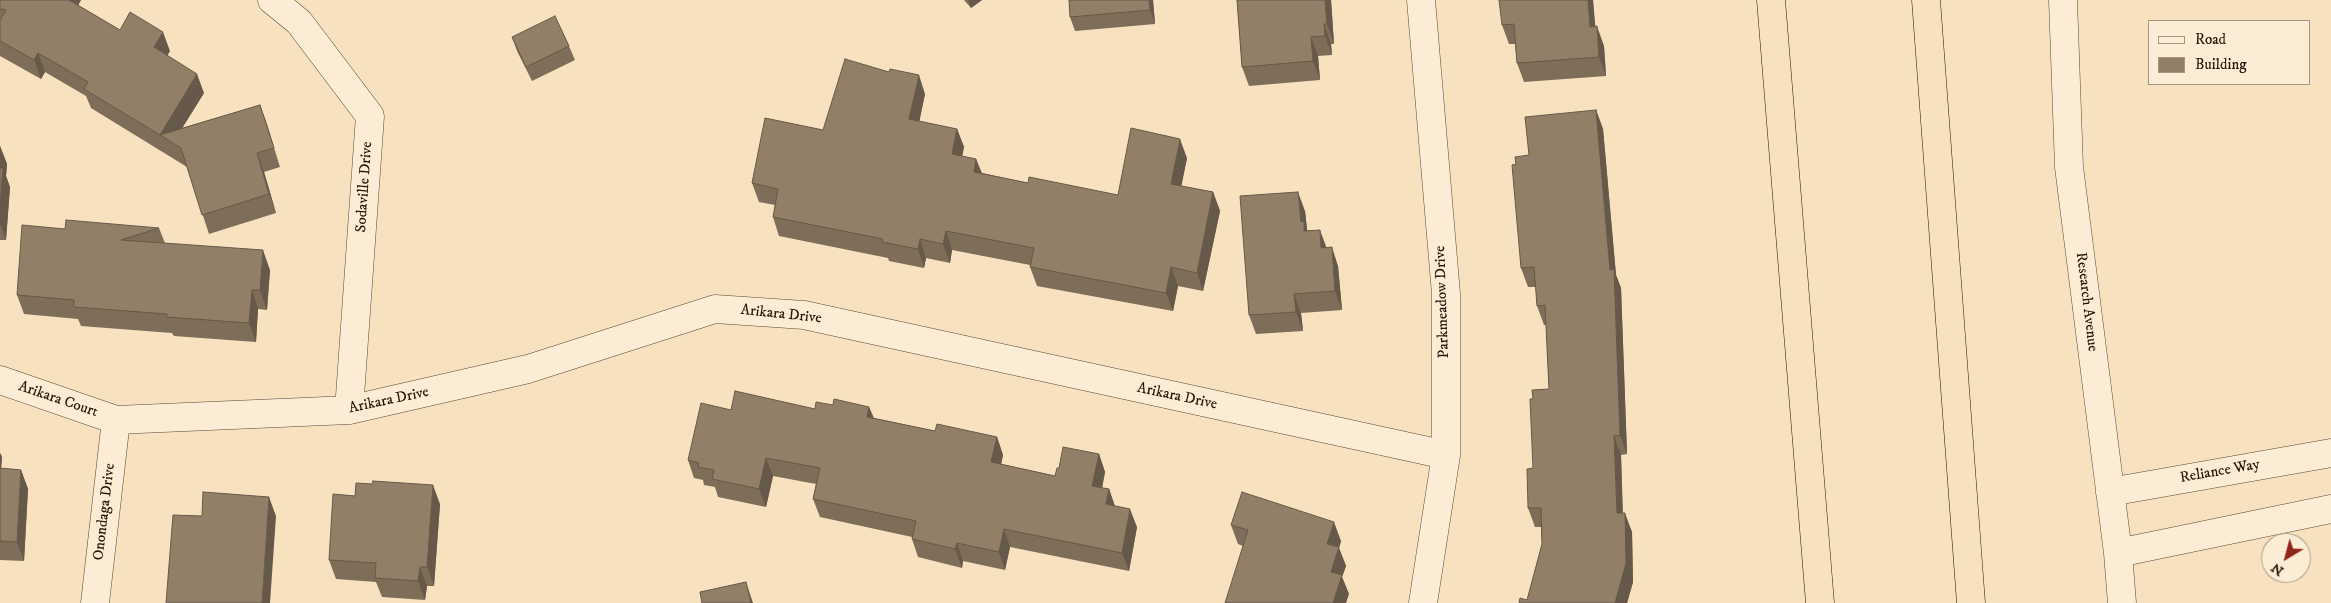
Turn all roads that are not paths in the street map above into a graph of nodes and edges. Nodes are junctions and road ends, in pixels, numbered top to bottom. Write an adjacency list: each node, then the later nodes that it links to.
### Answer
1 (272, 0): 7 (street, Sodaville Drive)
2 (1421, 0): 10 (street, Parkmeadow Drive)
3 (1771, 0): 16 (highway)
4 (1926, 0): 17 (highway)
5 (2063, 0): 11 (street, Research Avenue)
6 (0, 380): 8 (street, Arikara Court)
7 (349, 410): 8 (street, Arikara Drive); 10 (street, Arikara Drive)
8 (116, 420): 14 (street, Onondaga Drive)
9 (2331, 453): 11 (street, Reliance Way)
10 (1446, 455): 15 (street, Parkmeadow Drive)
11 (2110, 492): 13 (street, Research Avenue)
12 (2331, 509): 13 (street)
13 (2118, 553): 18 (street, Research Avenue)
14 (95, 603)
15 (1423, 603)
16 (1820, 603)
17 (1971, 603)
18 (2122, 603)

